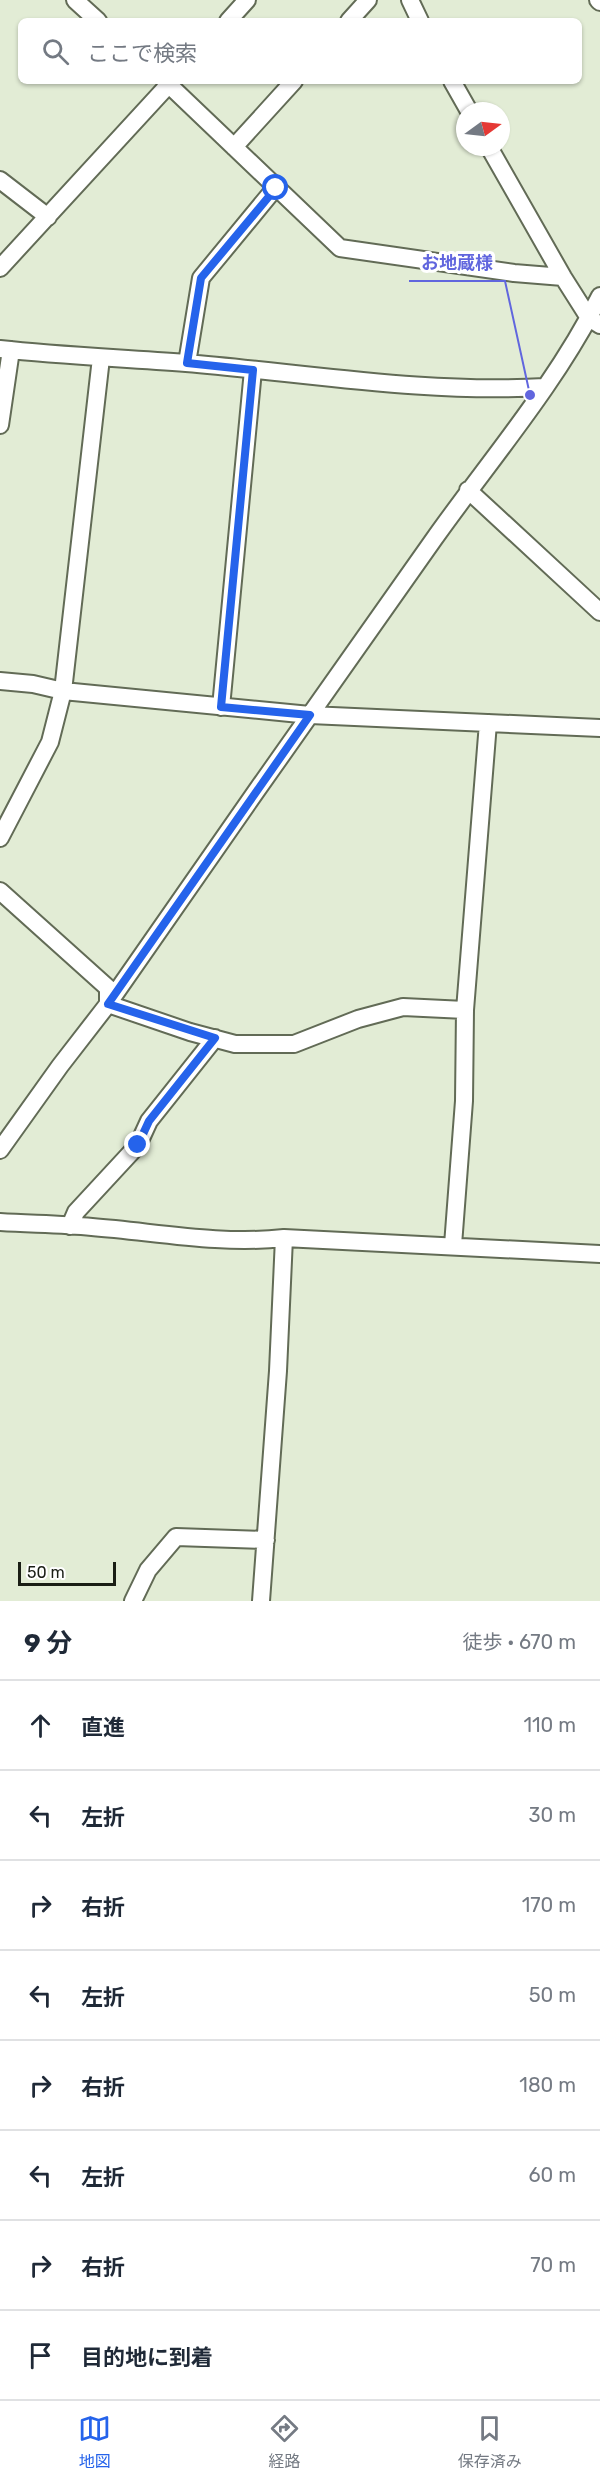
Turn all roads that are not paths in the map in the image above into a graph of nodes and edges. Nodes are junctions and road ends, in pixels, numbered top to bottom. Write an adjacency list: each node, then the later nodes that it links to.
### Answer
1 (75, 0): 5 (street)
2 (247, 0): 6 (street)
3 (368, 0): 7 (street)
4 (410, 0): 8 (street)
5 (95, 18)
6 (231, 18)
7 (352, 18)
8 (419, 18)
9 (167, 84): 18 (street)
10 (171, 84): 14 (street)
11 (291, 84): 14 (street)
12 (454, 84): 13 (street)
13 (464, 102)
14 (234, 147): 17 (street)
15 (494, 156): 20 (street)
16 (0, 180): 18 (street)
17 (276, 188): 20 (street); 25 (street)
18 (48, 217): 19 (street)
19 (0, 268)
20 (563, 277): 22 (street)
21 (600, 296): 22 (street)
22 (595, 322): 27 (street)
23 (5, 349): 24 (street); 28 (street)
24 (101, 358): 25 (street); 32 (street)
25 (187, 363): 26 (street)
26 (253, 370): 27 (street); 33 (street)
27 (545, 387): 29 (street)
28 (0, 426)
29 (468, 490): 30 (street); 34 (street)
30 (600, 612)
31 (0, 681): 32 (street)
32 (63, 691): 33 (street); 37 (street)
33 (221, 707): 34 (street)
34 (310, 715): 35 (street); 39 (street)
35 (488, 723): 36 (street); 40 (street)
36 (600, 728)
37 (0, 838)
38 (0, 891): 39 (street)
39 (108, 1004): 41 (street); 42 (street)
40 (465, 1010): 41 (street); 46 (street)
41 (215, 1038): 44 (street)
42 (0, 1150)
43 (0, 1222): 44 (street)
44 (70, 1226): 45 (street)
45 (284, 1238): 46 (street); 48 (street)
46 (453, 1245): 47 (street)
47 (600, 1254)
48 (266, 1540): 49 (street); 50 (street)
49 (133, 1601)
50 (261, 1601)

